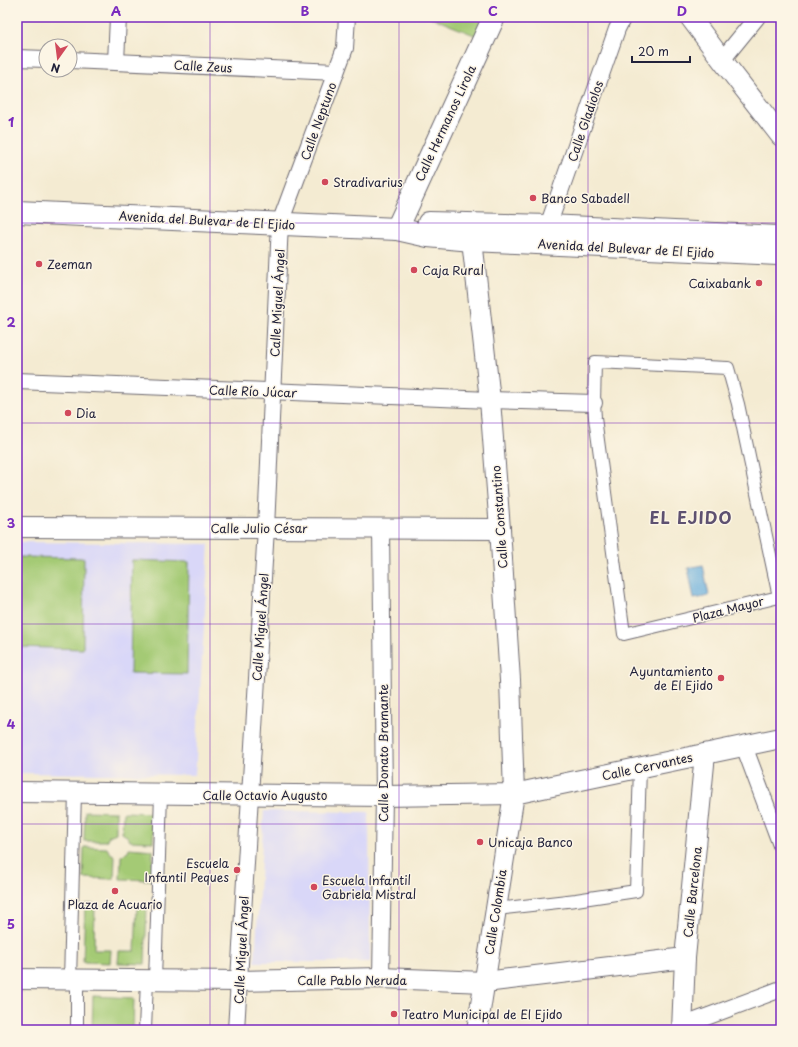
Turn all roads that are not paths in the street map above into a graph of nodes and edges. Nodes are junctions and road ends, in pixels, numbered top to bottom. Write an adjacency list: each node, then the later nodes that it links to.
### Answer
1 (118, 17): 11 (street)
2 (347, 17): 12 (street, Calle Neptuno)
3 (494, 17): 18 (main road, Calle Hermanos Lirola)
4 (622, 17): 17 (street, Calle Gladiolos)
5 (690, 17): 10 (street)
6 (757, 17): 10 (street)
7 (17, 58): 8 (street)
8 (38, 59)
9 (78, 60): 11 (street, Calle Zeus)
10 (722, 60): 13 (street)
11 (116, 62): 12 (street, Calle Zeus)
12 (336, 72): 15 (street, Calle Neptuno)
13 (781, 136)
14 (17, 212): 15 (main road, Avenida del Bulevar de El Ejido)
15 (280, 223): 18 (main road, Avenida del Bulevar de El Ejido); 23 (street, Calle Miguel Ángel)
16 (526, 226): 17 (main road, Avenida del Bulevar de El Ejido); 18 (main road, Avenida del Bulevar de El Ejido); 20 (main road, Avenida del Bulevar de El Ejido)
17 (548, 226): 19 (main road, Avenida del Bulevar de El Ejido)
18 (397, 229): 20 (main road, Avenida del Bulevar de El Ejido)
19 (781, 239)
20 (472, 240): 21 (main road, Avenida del Bulevar de El Ejido); 24 (street, Calle Constantino)
21 (781, 253)
22 (17, 381): 23 (street, Calle Río Júcar)
23 (273, 392): 24 (street, Calle Río Júcar); 27 (street, Calle Miguel Ángel)
24 (490, 400): 25 (street); 29 (street, Calle Constantino)
25 (594, 403): 25 (street, Plaza Mayor)
26 (17, 527): 27 (street, Calle Julio César)
27 (266, 528): 28 (street, Calle Julio César); 37 (street, Calle Miguel Ángel)
28 (381, 528): 29 (street, Calle Julio César); 39 (street, Calle Donato Bramante)
29 (500, 529): 38 (street, Calle Constantino)
30 (781, 738): 31 (street, Calle Cervantes)
31 (744, 746): 32 (street, Calle Cervantes); 40 (street)
32 (705, 754): 33 (street, Calle Cervantes); 42 (street, Calle Barcelona)
33 (640, 768): 38 (street, Calle Cervantes); 41 (street)
34 (17, 792): 35 (street, Calle Octavio Augusto)
35 (75, 792): 36 (street, Calle Octavio Augusto); 45 (street)
36 (161, 794): 37 (street, Calle Octavio Augusto); 46 (street)
37 (250, 794): 39 (street, Calle Octavio Augusto); 47 (street, Calle Miguel Ángel)
38 (514, 794): 39 (street, Calle Octavio Augusto); 41 (street, Calle Colombia)
39 (384, 796): 43 (street, Calle Donato Bramante)
40 (781, 845)
41 (496, 909): 48 (street, Calle Colombia)
42 (685, 958): 48 (street, Calle Pablo Neruda); 50 (street, Calle Barcelona)
43 (381, 978): 47 (street, Calle Pablo Neruda); 48 (street, Calle Pablo Neruda)
44 (17, 979): 45 (street, Calle Pablo Neruda)
45 (74, 980): 46 (street, Calle Pablo Neruda); 51 (street)
46 (151, 980): 47 (street, Calle Pablo Neruda); 52 (street)
47 (240, 981): 53 (street, Calle Miguel Ángel)
48 (485, 982): 54 (street, Calle Colombia)
49 (781, 989): 50 (street)
50 (682, 1028)
51 (77, 1030)
52 (145, 1030)
53 (236, 1030)
54 (477, 1030)

